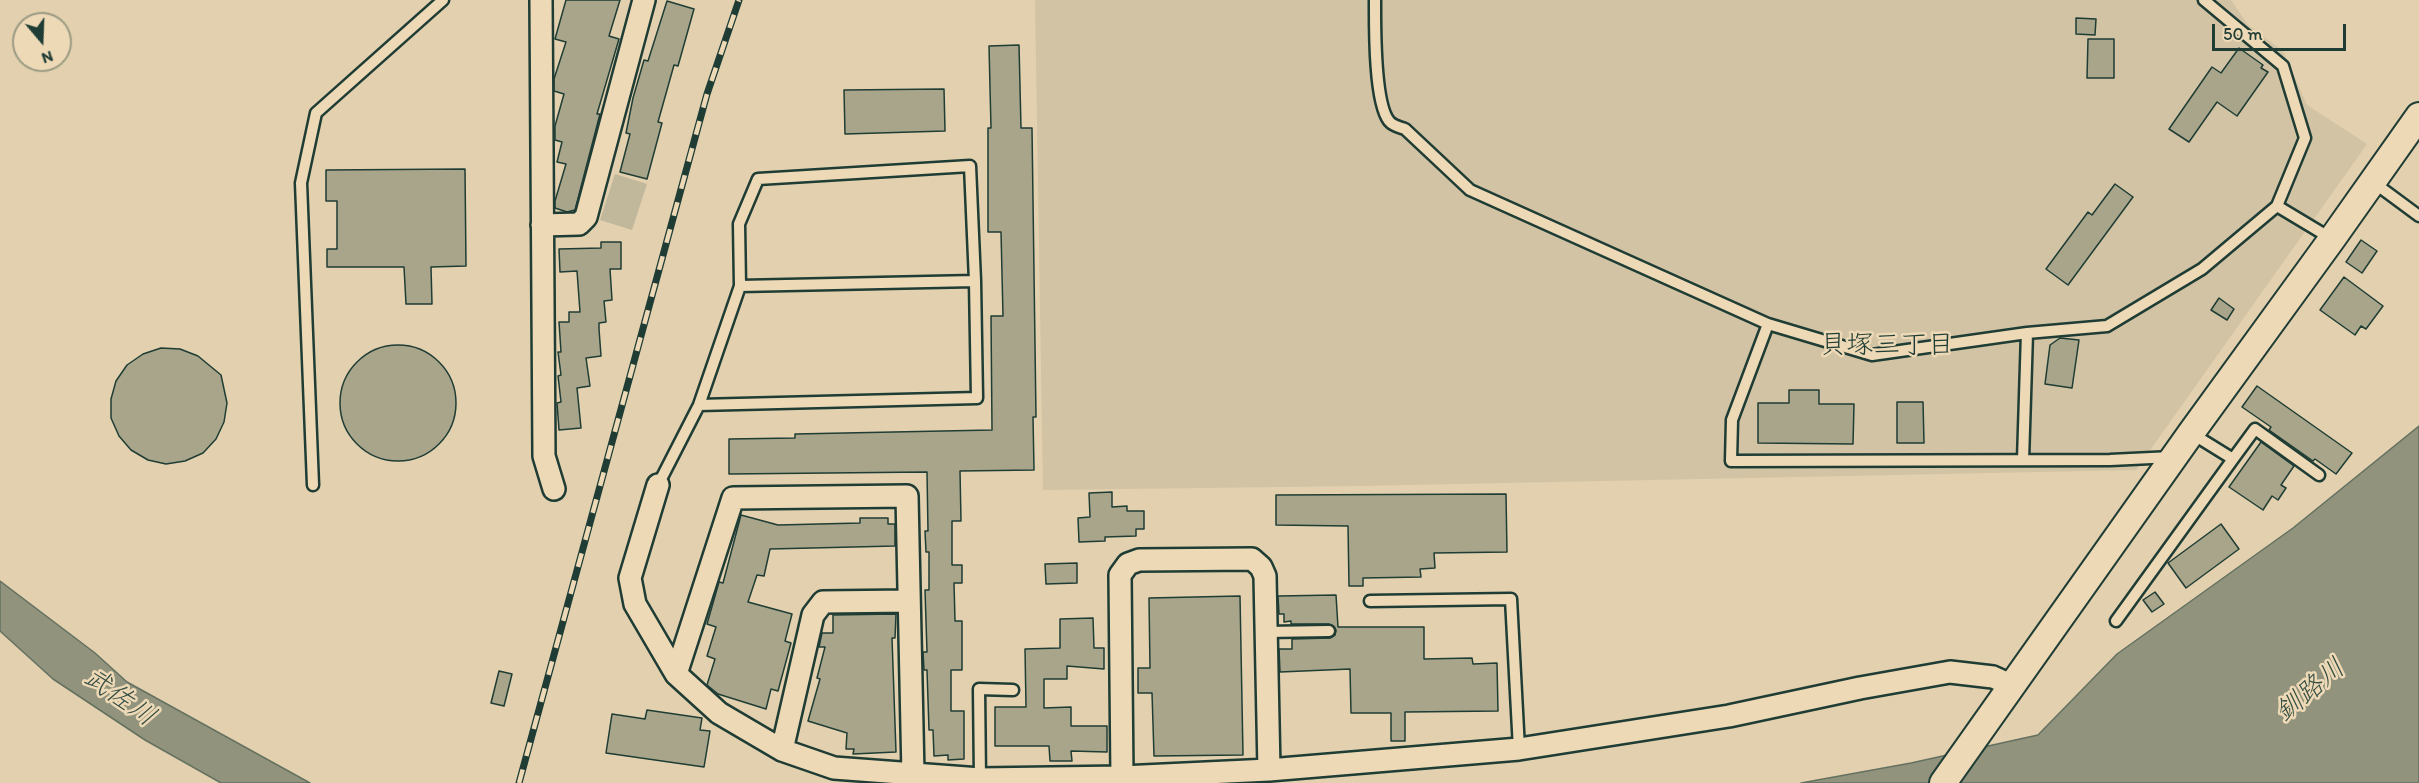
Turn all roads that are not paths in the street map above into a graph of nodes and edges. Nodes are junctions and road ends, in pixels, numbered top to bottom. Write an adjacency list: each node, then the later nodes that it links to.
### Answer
1 (443, 0): 22 (lane)
2 (541, 0): 10 (street)
3 (644, 0): 10 (street)
4 (1375, 0): 14 (lane)
5 (2204, 0): 8 (lane)
6 (2419, 116): 7 (street)
7 (2373, 182): 9 (lane); 11 (street)
8 (2277, 206): 11 (lane); 15 (lane)
9 (2419, 216)
10 (542, 225): 24 (street)
11 (2332, 239): 17 (street)
12 (975, 281): 13 (lane); 13 (lane); 16 (lane)
13 (740, 286): 16 (lane)
14 (1767, 324): 15 (lane); 20 (lane)
15 (2027, 333): 20 (lane)
16 (699, 405): 23 (lane)
17 (2190, 433): 18 (street); 19 (lane)
18 (2173, 457): 20 (lane); 31 (street)
19 (2233, 459): 21 (lane); 27 (lane)
20 (2023, 460)
21 (2319, 475)
22 (313, 485)
23 (658, 485): 30 (street)
24 (554, 489)
25 (909, 601): 30 (street); 34 (street); 36 (street)
26 (1370, 601): 33 (lane)
27 (2116, 621)
28 (1329, 631): 29 (lane)
29 (1266, 632): 35 (street); 37 (street)
30 (676, 674): 34 (street)
31 (2013, 686): 33 (street); 39 (street)
32 (1013, 690): 38 (lane)
33 (1519, 749): 35 (street)
34 (782, 750): 36 (street)
35 (1269, 770): 37 (street)
36 (913, 776): 38 (street)
37 (1122, 777): 38 (street)
38 (980, 779)
39 (1943, 783)

